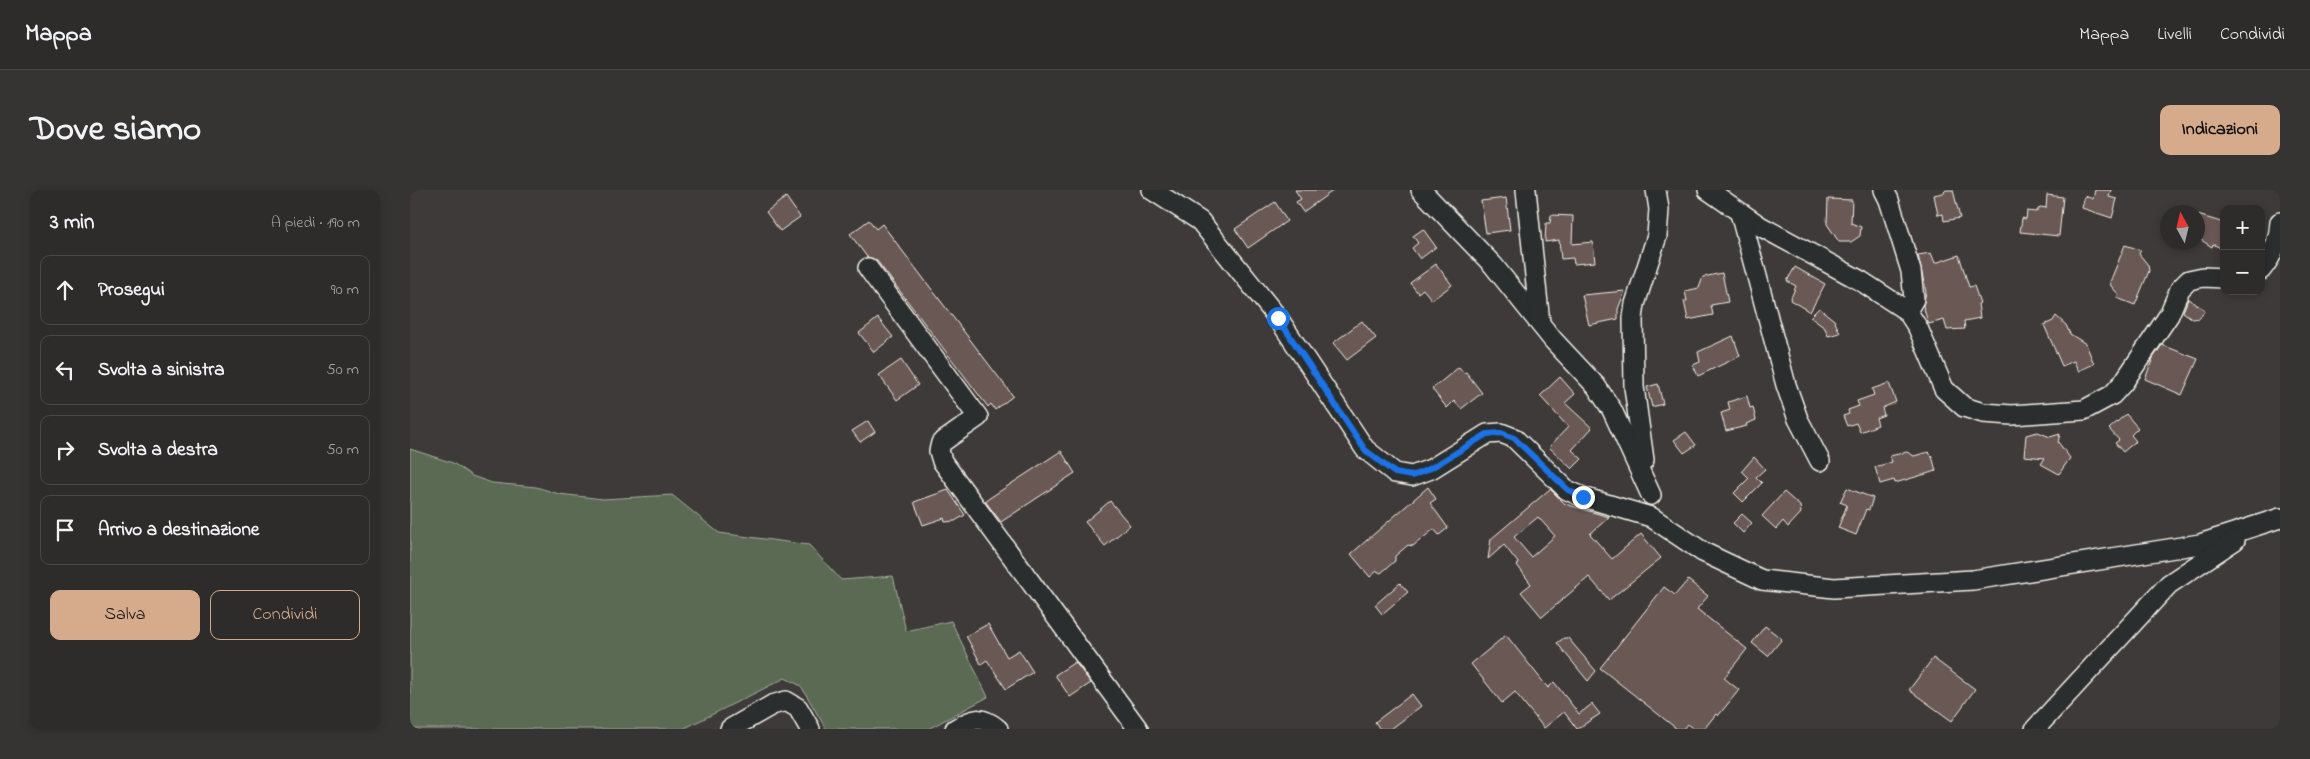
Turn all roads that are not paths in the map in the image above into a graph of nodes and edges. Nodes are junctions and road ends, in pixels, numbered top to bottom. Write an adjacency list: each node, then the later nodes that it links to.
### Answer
1 (1152, 190): 17 (street)
2 (1422, 190): 13 (street)
3 (1526, 190): 13 (street)
4 (1656, 190): 15 (street)
5 (1708, 190): 7 (street)
6 (1884, 190): 12 (street)
7 (1740, 213): 12 (street); 14 (street)
8 (2280, 222): 9 (street)
9 (2265, 265)
10 (868, 268): 23 (street)
11 (2220, 278): 12 (street)
12 (1907, 311)
13 (1540, 324): 15 (street)
14 (1820, 461)
15 (1652, 496): 17 (street)
16 (2280, 518): 18 (street)
17 (1658, 522): 18 (street)
18 (2257, 526): 24 (street)
19 (730, 729): 20 (street)
20 (810, 729)
21 (955, 729): 22 (street)
22 (998, 729)
23 (1138, 729)
24 (2035, 729)

